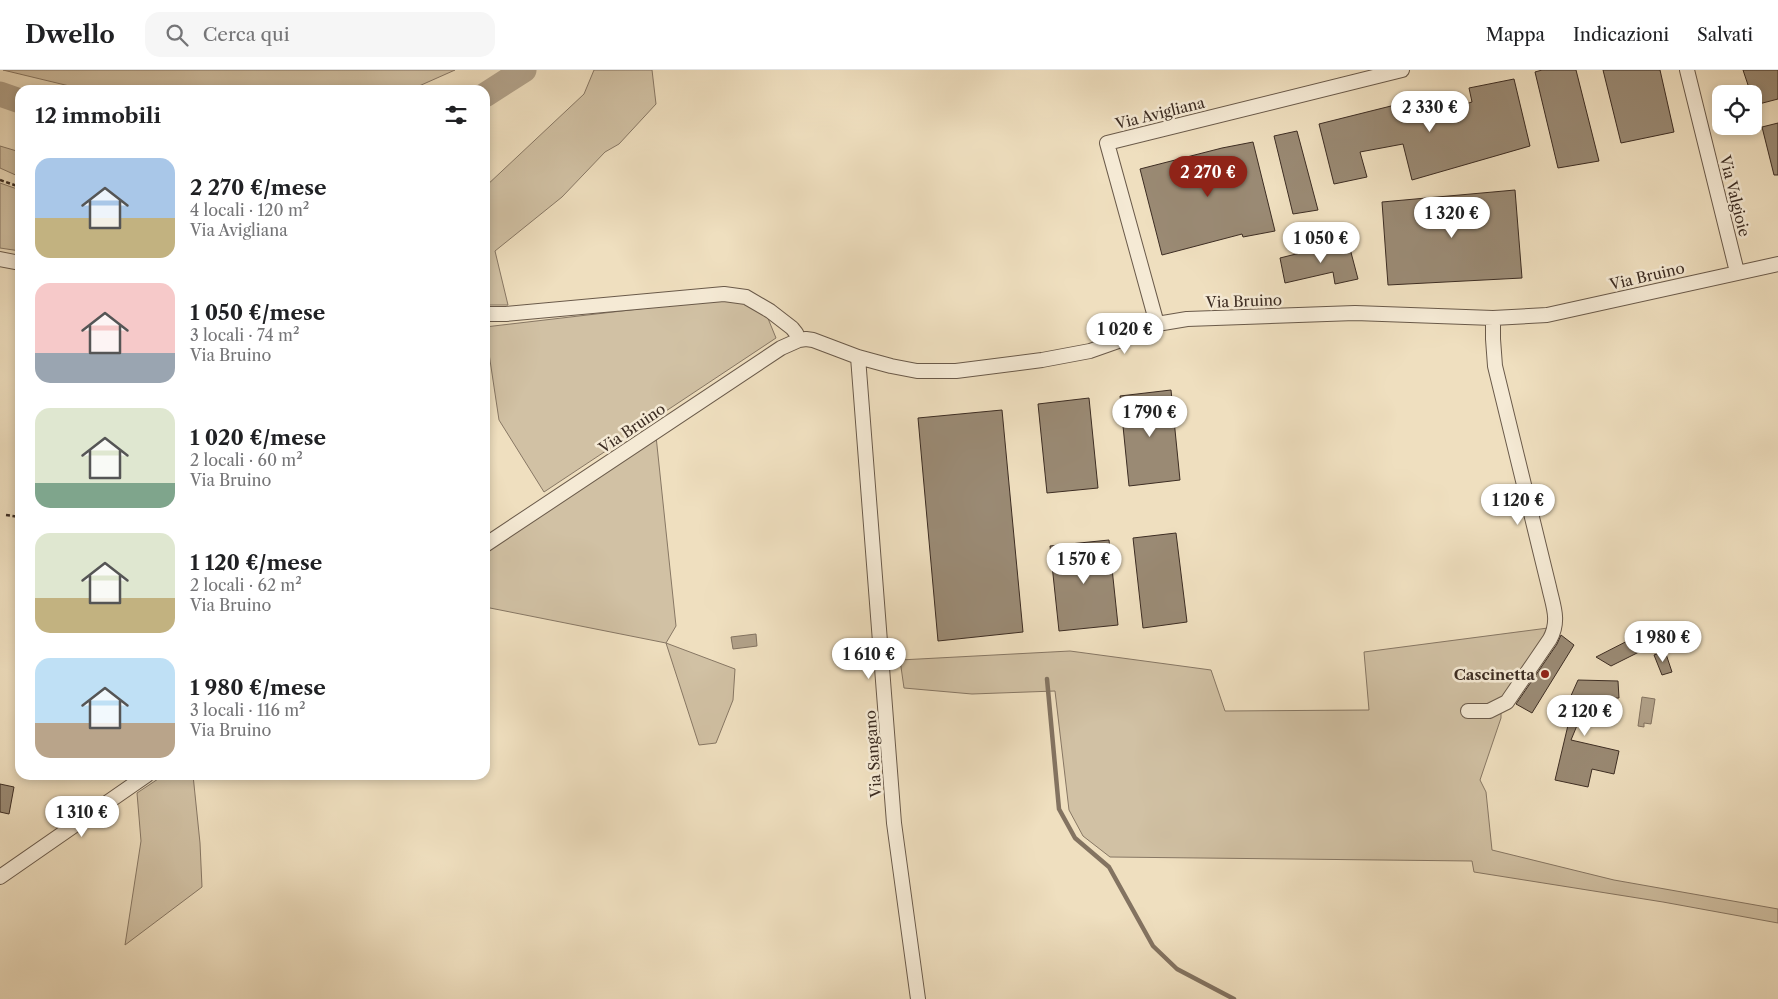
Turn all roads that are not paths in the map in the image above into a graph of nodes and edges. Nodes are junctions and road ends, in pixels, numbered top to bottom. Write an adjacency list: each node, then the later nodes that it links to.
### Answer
1 (1687, 70): 6 (street, Via Valgioie)
2 (1392, 71): 9 (street, Via Avigliana)
3 (0, 259): 4 (street)
4 (15, 262)
5 (1778, 264): 6 (street, Via Bruino)
6 (1737, 272): 8 (street, Via Bruino)
7 (490, 314): 10 (street)
8 (1493, 318): 9 (street, Via Bruino); 13 (street)
9 (1157, 324): 11 (street, Via Bruino)
10 (799, 340): 11 (street, Via Bruino); 12 (street, Via Bruino)
11 (858, 357): 16 (street, Via Sangano)
12 (490, 541)
13 (1468, 711)
14 (140, 780): 15 (street)
15 (0, 877)
16 (918, 999)

